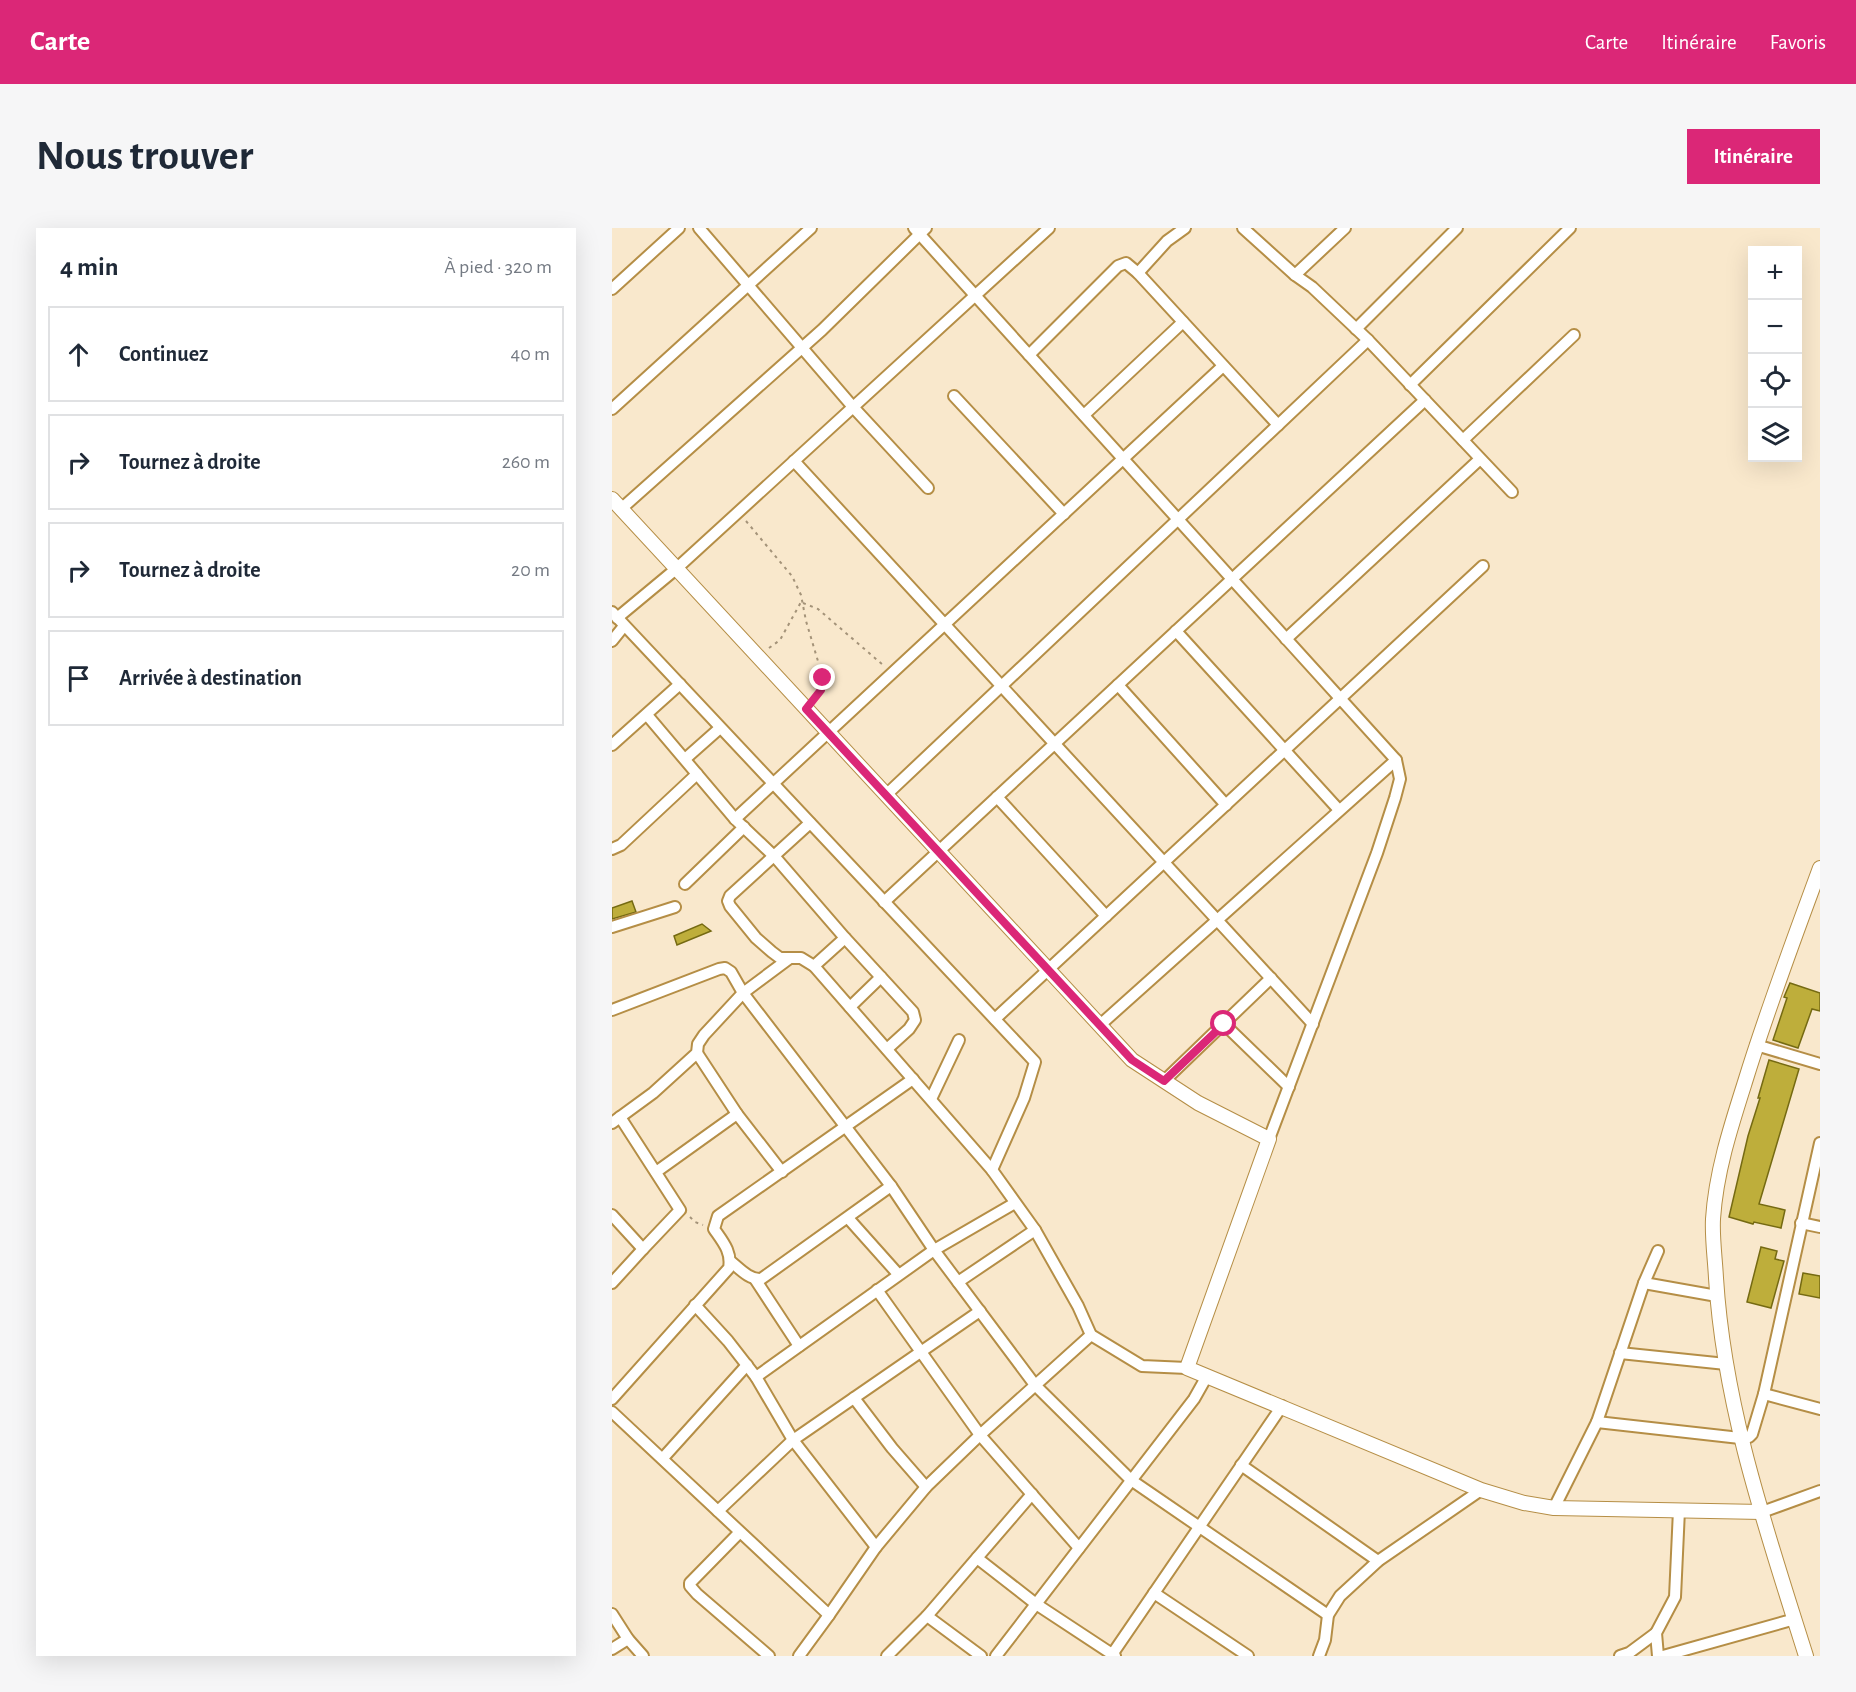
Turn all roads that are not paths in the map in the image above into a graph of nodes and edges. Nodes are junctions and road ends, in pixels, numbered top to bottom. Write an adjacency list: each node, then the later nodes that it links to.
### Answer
1 (679, 228): 14 (street)
2 (699, 228): 13 (street)
3 (811, 228): 13 (street)
4 (1048, 228): 15 (street)
5 (1185, 228): 11 (street)
6 (1243, 228): 12 (street)
7 (1345, 228): 12 (street)
8 (1457, 228): 17 (street)
9 (1570, 228): 23 (street)
10 (919, 230): 15 (street); 20 (street)
11 (1138, 273): 16 (street); 21 (street)
12 (1295, 275): 17 (street)
13 (748, 285): 20 (street); 27 (street)
14 (612, 289)
15 (975, 296): 21 (street); 26 (street)
16 (1183, 322): 22 (street); 28 (street)
17 (1356, 329): 19 (street)
18 (1574, 335): 30 (street)
19 (1368, 340): 23 (street); 29 (street)
20 (802, 348): 26 (street); 36 (street)
21 (1029, 355): 28 (street)
22 (1223, 366): 29 (street); 31 (street)
23 (1410, 385): 25 (street)
24 (954, 396): 37 (street)
25 (1425, 400): 30 (street); 41 (street)
26 (853, 407): 33 (street); 34 (street)
27 (612, 409)
28 (1084, 415): 31 (street)
29 (1278, 425): 38 (street)
30 (1463, 440): 32 (street)
31 (1124, 459): 37 (street); 38 (street)
32 (1480, 459): 35 (street); 45 (street)
33 (795, 461): 40 (street); 43 (street)
34 (928, 488)
35 (1512, 492)
36 (616, 504): 40 (street)
37 (1064, 514): 43 (street)
38 (1178, 519): 41 (street); 49 (street)
39 (1483, 566): 50 (street)
40 (676, 569): 42 (street); 53 (street)
41 (1232, 579): 44 (street); 45 (street)
42 (618, 619): 46 (street); 47 (street)
43 (945, 624): 49 (street); 53 (street)
44 (1176, 631): 48 (street); 56 (street)
45 (1286, 639): 50 (street)
46 (612, 641)
47 (680, 684): 51 (street); 52 (street)
48 (1118, 685): 54 (street); 63 (street)
49 (1002, 686): 54 (street); 61 (street)
50 (1341, 699): 56 (street); 58 (street)
51 (646, 715): 55 (street); 57 (street)
52 (720, 728): 57 (street); 60 (street)
53 (828, 733): 60 (street); 61 (street)
54 (1055, 744): 62 (street); 71 (street)
55 (612, 745)
56 (1286, 750): 63 (street); 64 (street)
57 (684, 759): 59 (street)
58 (1395, 760): 64 (street); 90 (street)
59 (698, 774): 65 (street); 68 (street)
60 (773, 783): 65 (street); 66 (street)
61 (886, 795): 69 (street)
62 (997, 797): 69 (street); 76 (street)
63 (1226, 805): 71 (street)
64 (1339, 810): 77 (street)
65 (735, 819): 67 (street)
66 (810, 823): 70 (street); 74 (street)
67 (744, 827): 70 (street); 73 (street)
68 (612, 849)
69 (938, 852): 74 (street); 82 (street)
70 (774, 857): 79 (street); 80 (street)
71 (1164, 862): 76 (street); 77 (street)
72 (1819, 873): 93 (street)
73 (685, 884)
74 (884, 902): 88 (street)
75 (675, 907): 78 (street)
76 (1106, 916): 82 (street)
77 (1217, 920): 84 (street); 91 (street)
78 (612, 927)
79 (845, 938): 81 (street); 83 (street)
80 (790, 958): 81 (street); 85 (street)
81 (814, 966): 86 (street)
82 (1048, 970): 88 (street); 91 (street)
83 (881, 977): 86 (street); 94 (street)
84 (1271, 978): 89 (street); 90 (street)
85 (743, 993): 87 (street); 95 (street); 103 (street)
86 (850, 1007): 94 (street)
87 (612, 1010)
88 (995, 1019): 106 (street)
89 (1224, 1024): 98 (street); 99 (street)
90 (1313, 1024): 99 (street)
91 (1100, 1025): 98 (street)
92 (959, 1040): 100 (street)
93 (1756, 1045): 96 (street); 126 (street)
94 (887, 1049): 97 (street)
95 (697, 1053): 101 (street); 102 (street)
96 (1820, 1064)
97 (913, 1079): 100 (street); 103 (street)
98 (1164, 1081): 104 (street)
99 (1289, 1087): 104 (street)
100 (931, 1099): 106 (street)
101 (736, 1114): 107 (street); 108 (street)
102 (616, 1120): 107 (street)
103 (845, 1126): 108 (street); 109 (street)
104 (1269, 1139): 135 (street)
105 (1820, 1143): 113 (street)
106 (992, 1170): 110 (street)
107 (656, 1172): 116 (street)
108 (782, 1172): 119 (street)
109 (891, 1186): 112 (street); 117 (street)
110 (1014, 1203): 115 (street); 117 (street)
111 (612, 1215): 116 (street)
112 (848, 1218): 120 (street); 121 (street)
113 (1801, 1223): 114 (street); 139 (street)
114 (1820, 1227)
115 (1035, 1230): 122 (street); 129 (street)
116 (643, 1249): 124 (street)
117 (934, 1250): 120 (street); 122 (street)
118 (1658, 1251): 123 (street)
119 (730, 1261): 121 (street); 127 (street)
120 (898, 1275): 125 (street)
121 (754, 1279): 130 (street)
122 (958, 1282): 128 (street)
123 (1644, 1282): 126 (street); 132 (street)
124 (612, 1283)
125 (877, 1290): 130 (street); 131 (street)
126 (1717, 1296): 133 (street)
127 (695, 1305): 134 (street); 141 (street)
128 (980, 1311): 131 (street); 138 (street)
129 (1091, 1335): 135 (street); 138 (street)
130 (799, 1346): 137 (street)
131 (920, 1353): 140 (street); 146 (street)
132 (1620, 1353): 133 (street); 145 (street)
133 (1726, 1364): 147 (street)
134 (747, 1365): 137 (street); 149 (street)
135 (1187, 1368): 136 (street)
136 (1207, 1376): 142 (street); 151 (street)
137 (756, 1377): 148 (street)
138 (1035, 1386): 146 (street); 151 (street)
139 (1764, 1394): 143 (street); 147 (street)
140 (854, 1398): 148 (street); 152 (street)
141 (612, 1399)
142 (1282, 1406): 150 (street); 153 (street)
143 (1820, 1409)
144 (613, 1416): 149 (street)
145 (1597, 1422): 147 (street); 156 (street)
146 (980, 1436): 152 (street); 155 (street)
147 (1740, 1438): 159 (street)
148 (793, 1440): 158 (street); 162 (street)
149 (663, 1458): 158 (street)
150 (1241, 1465): 160 (street); 165 (street)
151 (1131, 1480): 160 (street); 163 (street)
152 (926, 1487): 162 (street)
153 (1481, 1490): 156 (street); 165 (street)
154 (1820, 1491): 159 (street)
155 (1032, 1494): 163 (street); 164 (street)
156 (1554, 1508): 157 (street)
157 (1679, 1510): 159 (street); 173 (street)
158 (718, 1511): 161 (street)
159 (1762, 1512): 172 (street)
160 (1200, 1527): 166 (street); 170 (street)
161 (739, 1533): 169 (street); 179 (street)
162 (876, 1547): 169 (street)
163 (1079, 1548): 167 (street)
164 (977, 1558): 167 (street); 171 (street)
165 (1378, 1561): 170 (street)
166 (1154, 1593): 176 (street); 184 (street)
167 (1036, 1604): 176 (street); 183 (street)
168 (612, 1614): 174 (street)
169 (829, 1615): 180 (street)
170 (1328, 1615): 185 (street)
171 (927, 1616): 181 (street); 182 (street)
172 (1795, 1619): 187 (street); 188 (street)
173 (1656, 1633): 177 (street); 186 (street)
174 (628, 1639): 175 (street); 178 (street)
175 (612, 1649)
176 (1113, 1655)
177 (1626, 1655)
178 (643, 1656)
179 (769, 1656)
180 (798, 1656)
181 (887, 1656)
182 (981, 1656)
183 (996, 1656)
184 (1248, 1656)
185 (1319, 1656)
186 (1658, 1656)
187 (1663, 1656)
188 (1806, 1656)

